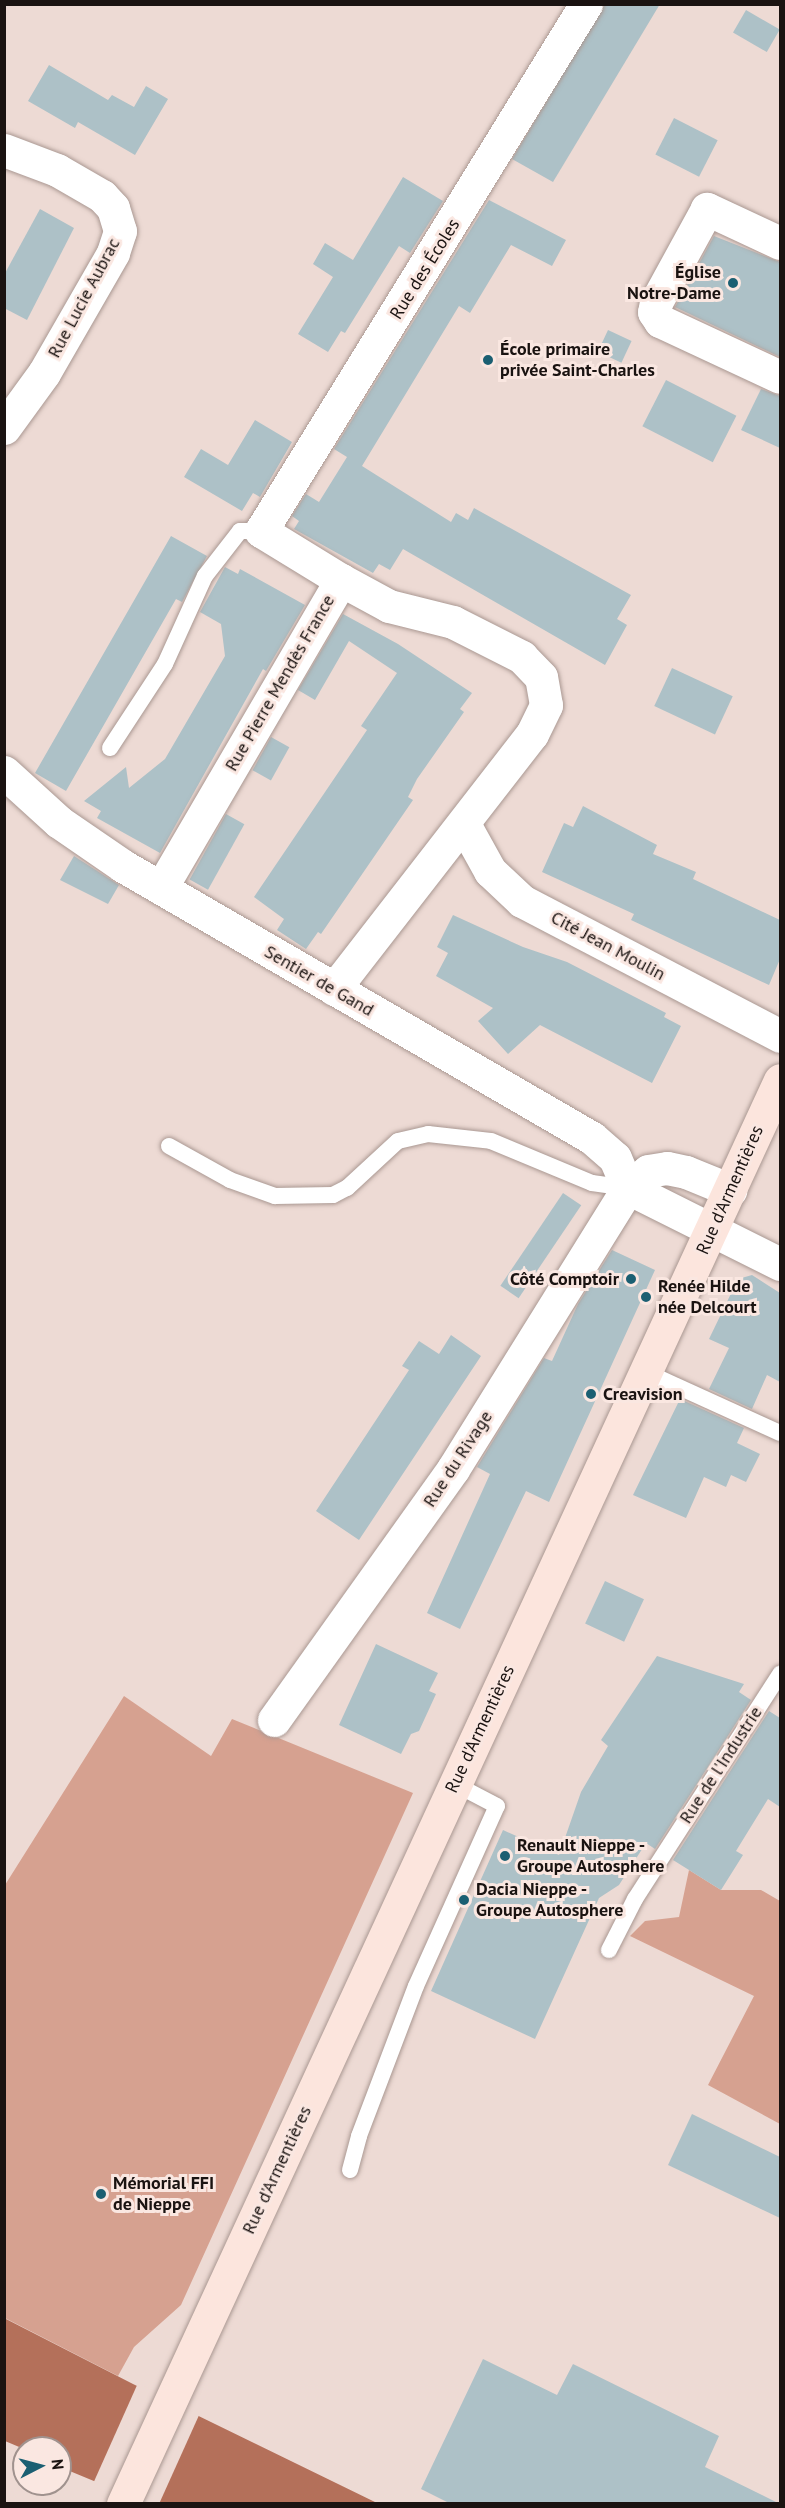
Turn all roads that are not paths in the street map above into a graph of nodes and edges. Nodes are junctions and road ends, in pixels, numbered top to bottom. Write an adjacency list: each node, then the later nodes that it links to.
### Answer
1 (586, 4): 6 (street, Rue des Écoles)
2 (4, 150): 5 (street, Rue Lucie Aubrac)
3 (780, 243): 4 (street)
4 (780, 377)
5 (4, 428)
6 (261, 531): 7 (street, Rue Pierre Mendès France); 8 (lane)
7 (341, 580): 10 (street); 11 (street, Rue Pierre Mendès France)
8 (110, 748)
9 (4, 772): 11 (street, Sentier de Gand)
10 (464, 824): 12 (street); 13 (street, Cité Jean Moulin)
11 (161, 888): 12 (street, Sentier de Gand)
12 (334, 989): 16 (street, Sentier de Gand)
13 (780, 1036)
14 (780, 1080): 17 (main road, Rue d'Armentières)
15 (169, 1146): 16 (lane)
16 (628, 1188): 17 (street, Rue du Rivage); 18 (street); 23 (street, Rue du Rivage)
17 (730, 1190): 18 (main road, Rue d'Armentières)
18 (713, 1229): 19 (street); 20 (main road, Rue d'Armentières)
19 (780, 1264)
20 (646, 1371): 21 (lane); 24 (main road, Rue d'Armentières)
21 (780, 1433)
22 (780, 1674): 25 (lane, Rue de l'Industrie)
23 (274, 1720)
24 (455, 1784): 26 (lane); 27 (main road, Rue d'Armentières)
25 (609, 1950)
26 (351, 2170)
27 (123, 2504)

